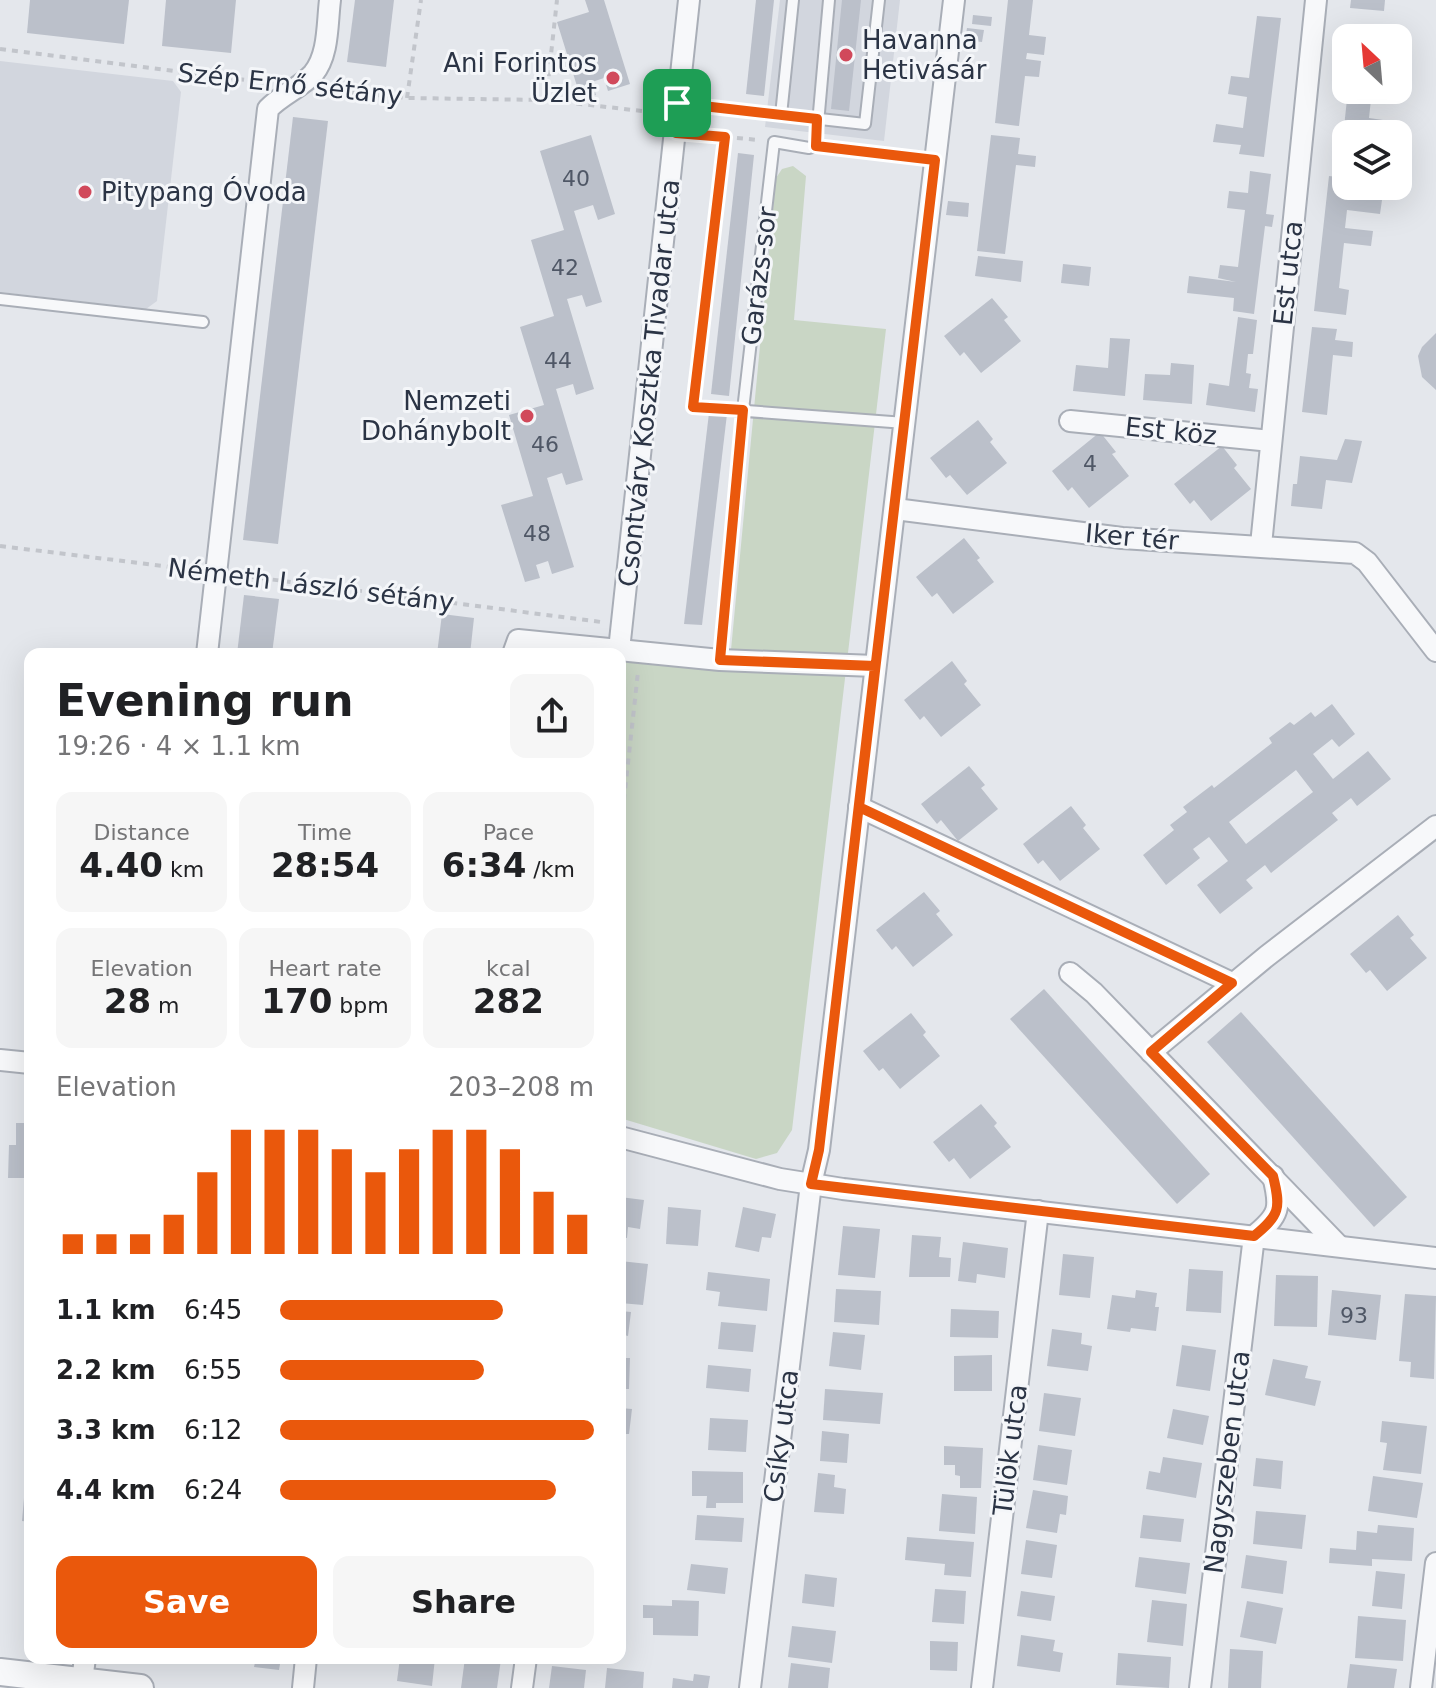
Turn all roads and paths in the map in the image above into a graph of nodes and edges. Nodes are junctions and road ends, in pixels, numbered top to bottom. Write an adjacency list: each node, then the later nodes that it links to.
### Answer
1 (330, 0): 11 (street)
2 (421, 0): 12 (path)
3 (557, 0): 13 (path)
4 (689, 0): 15 (street, Csontváry Kosztka Tivadar utca)
5 (793, 0): 14 (lane)
6 (829, 0): 16 (lane)
7 (879, 0): 16 (lane)
8 (954, 0): 20 (street, Csíky utca)
9 (1316, 0): 27 (street, Est utca)
10 (0, 49): 11 (path, Szép Ernő sétány)
11 (297, 87): 12 (path, Szép Ernő sétány); 31 (street)
12 (407, 98): 13 (path, Szép Ernő sétány)
13 (546, 100): 15 (path, Szép Ernő sétány)
14 (781, 115): 15 (lane); 16 (lane)
15 (677, 117): 17 (path, Szép Ernő sétány); 32 (street, Csontváry Kosztka Tivadar utca)
16 (817, 119): 19 (lane)
17 (725, 137): 18 (path, Szép Ernő sétány); 23 (path)
18 (774, 142): 19 (lane); 24 (lane, Garázs-sor)
19 (816, 146): 20 (lane)
20 (935, 160): 26 (street, Csíky utca)
21 (0, 299): 22 (lane)
22 (203, 322)
23 (693, 407): 24 (lane)
24 (743, 410): 26 (lane); 40 (lane, Garázs-sor)
25 (1070, 421): 27 (street, Est köz)
26 (905, 423): 28 (street, Csíky utca)
27 (1271, 441): 29 (street, Est utca)
28 (895, 509): 29 (street, Iker tér); 41 (street, Csíky utca)
29 (1261, 545): 38 (street, Iker tér)
30 (0, 546): 31 (path, Németh László sétány)
31 (217, 573): 32 (path, Németh László sétány); 33 (street)
32 (622, 624): 36 (street, Csontváry Kosztka Tivadar utca)
33 (208, 648)
34 (515, 648): 35 (street)
35 (599, 648)
36 (619, 648)
37 (626, 651): 40 (street)
38 (1436, 651)
39 (626, 658): 42 (path)
40 (720, 660): 41 (street)
41 (875, 666): 43 (street, Csíky utca)
42 (626, 784)
43 (859, 807): 46 (street); 52 (street, Csíky utca)
44 (1436, 826): 46 (street)
45 (1070, 973): 47 (street)
46 (1232, 983): 47 (street)
47 (1151, 1052): 51 (street)
48 (0, 1060): 49 (street)
49 (24, 1062)
50 (626, 1139): 52 (street)
51 (1273, 1176): 54 (street); 55 (street)
52 (811, 1184): 53 (street); 65 (street, Csíky utca)
53 (1038, 1211): 54 (street); 66 (street, Tülök utca)
54 (1254, 1236): 55 (street); 67 (street, Nagyszeben utca)
55 (1339, 1246): 56 (street)
56 (1436, 1258)
57 (1436, 1563): 68 (street)
58 (305, 1664): 63 (street)
59 (525, 1664): 64 (street)
60 (0, 1672): 61 (street)
61 (83, 1676): 62 (street)
62 (140, 1688)
63 (303, 1688)
64 (522, 1688)
65 (750, 1688)
66 (982, 1688)
67 (1200, 1688)
68 (1421, 1688)

